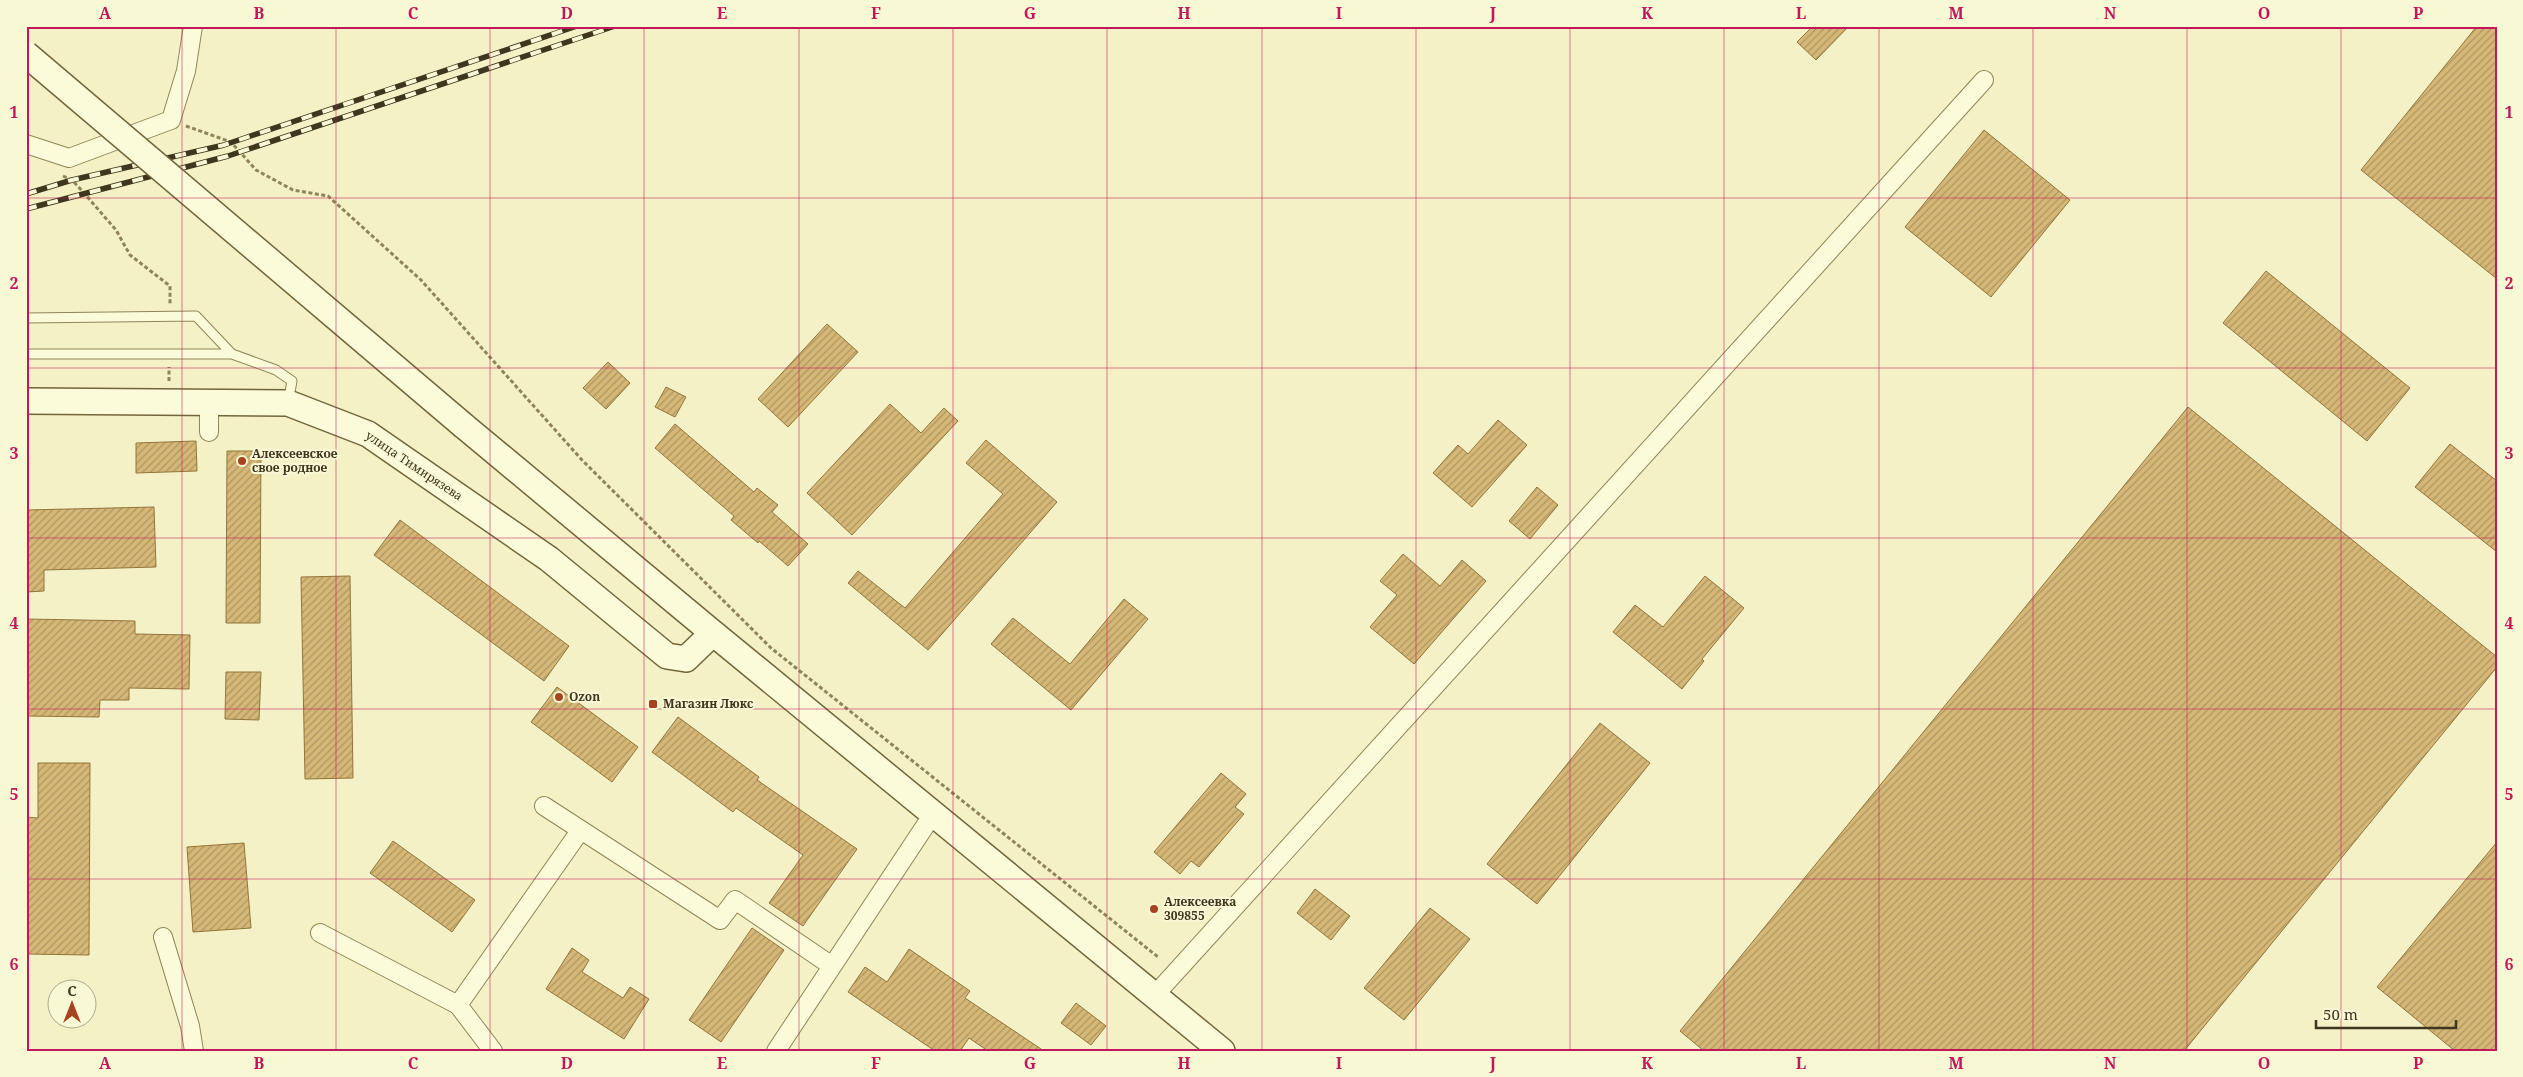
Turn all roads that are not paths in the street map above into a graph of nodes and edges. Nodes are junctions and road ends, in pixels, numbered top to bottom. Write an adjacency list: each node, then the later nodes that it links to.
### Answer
1 (193, 26): 4 (street)
2 (26, 54): 12 (main road, bridge)
3 (1984, 80): 19 (street)
4 (26, 144)
5 (26, 318): 7 (lane)
6 (26, 354): 7 (lane)
7 (232, 354): 10 (lane)
8 (26, 401): 9 (main road, улица Тимирязева)
9 (209, 402): 10 (main road, улица Тимирязева); 11 (street)
10 (288, 403): 12 (main road, улица Тимирязева)
11 (209, 432)
12 (712, 633): 14 (main road)
13 (544, 806): 15 (street)
14 (933, 814): 18 (street); 19 (main road)
15 (580, 831): 18 (street); 20 (street)
16 (320, 933): 20 (street)
17 (163, 937): 22 (street)
18 (832, 966): 24 (street)
19 (1154, 996): 21 (main road)
20 (458, 1005): 23 (street)
21 (1208, 1046)
22 (194, 1051)
23 (493, 1051)
24 (776, 1051)

